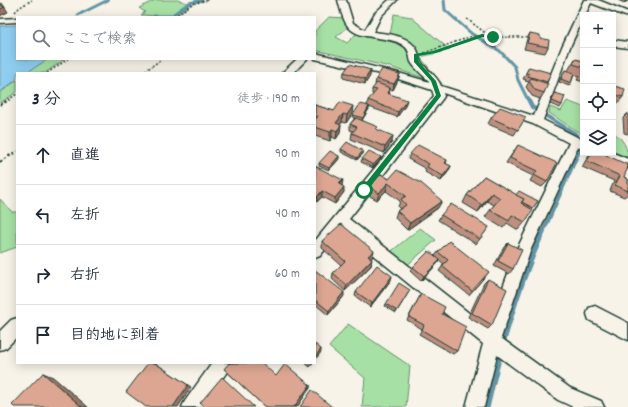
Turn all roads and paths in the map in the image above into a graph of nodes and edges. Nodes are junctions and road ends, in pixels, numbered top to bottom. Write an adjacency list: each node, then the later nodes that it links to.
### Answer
1 (32, 0): 11 (path)
2 (208, 0): 8 (path)
3 (342, 0): 12 (street)
4 (392, 0): 12 (street)
5 (588, 0): 14 (street)
6 (591, 0): 7 (street)
7 (628, 15)
8 (175, 16)
9 (467, 19): 13 (path)
10 (16, 20): 11 (street)
11 (3, 21)
12 (368, 33): 20 (street)
13 (488, 35): 15 (path); 20 (path)
14 (571, 36): 16 (street); 31 (street)
15 (532, 37)
16 (580, 38)
17 (616, 43): 18 (street)
18 (628, 45)
19 (316, 56): 27 (street)
20 (416, 58): 27 (street); 28 (street)
21 (66, 60): 24 (path)
22 (161, 60): 25 (path)
23 (301, 60): 26 (street)
24 (48, 72)
25 (143, 72)
26 (288, 72)
27 (392, 74): 28 (street)
28 (437, 89): 31 (street); 37 (street)
29 (16, 95): 30 (path)
30 (0, 105)
31 (539, 115): 32 (street)
32 (579, 143): 42 (street)
33 (16, 152): 35 (path)
34 (609, 156): 36 (street)
35 (0, 162)
36 (628, 164)
37 (340, 220): 38 (street); 42 (street)
38 (316, 251)
39 (595, 314): 41 (street)
40 (16, 327): 43 (street)
41 (628, 332)
42 (492, 341): 46 (street); 47 (street)
43 (0, 342)
44 (222, 364): 45 (street)
45 (191, 407)
46 (475, 407)
47 (595, 407)

